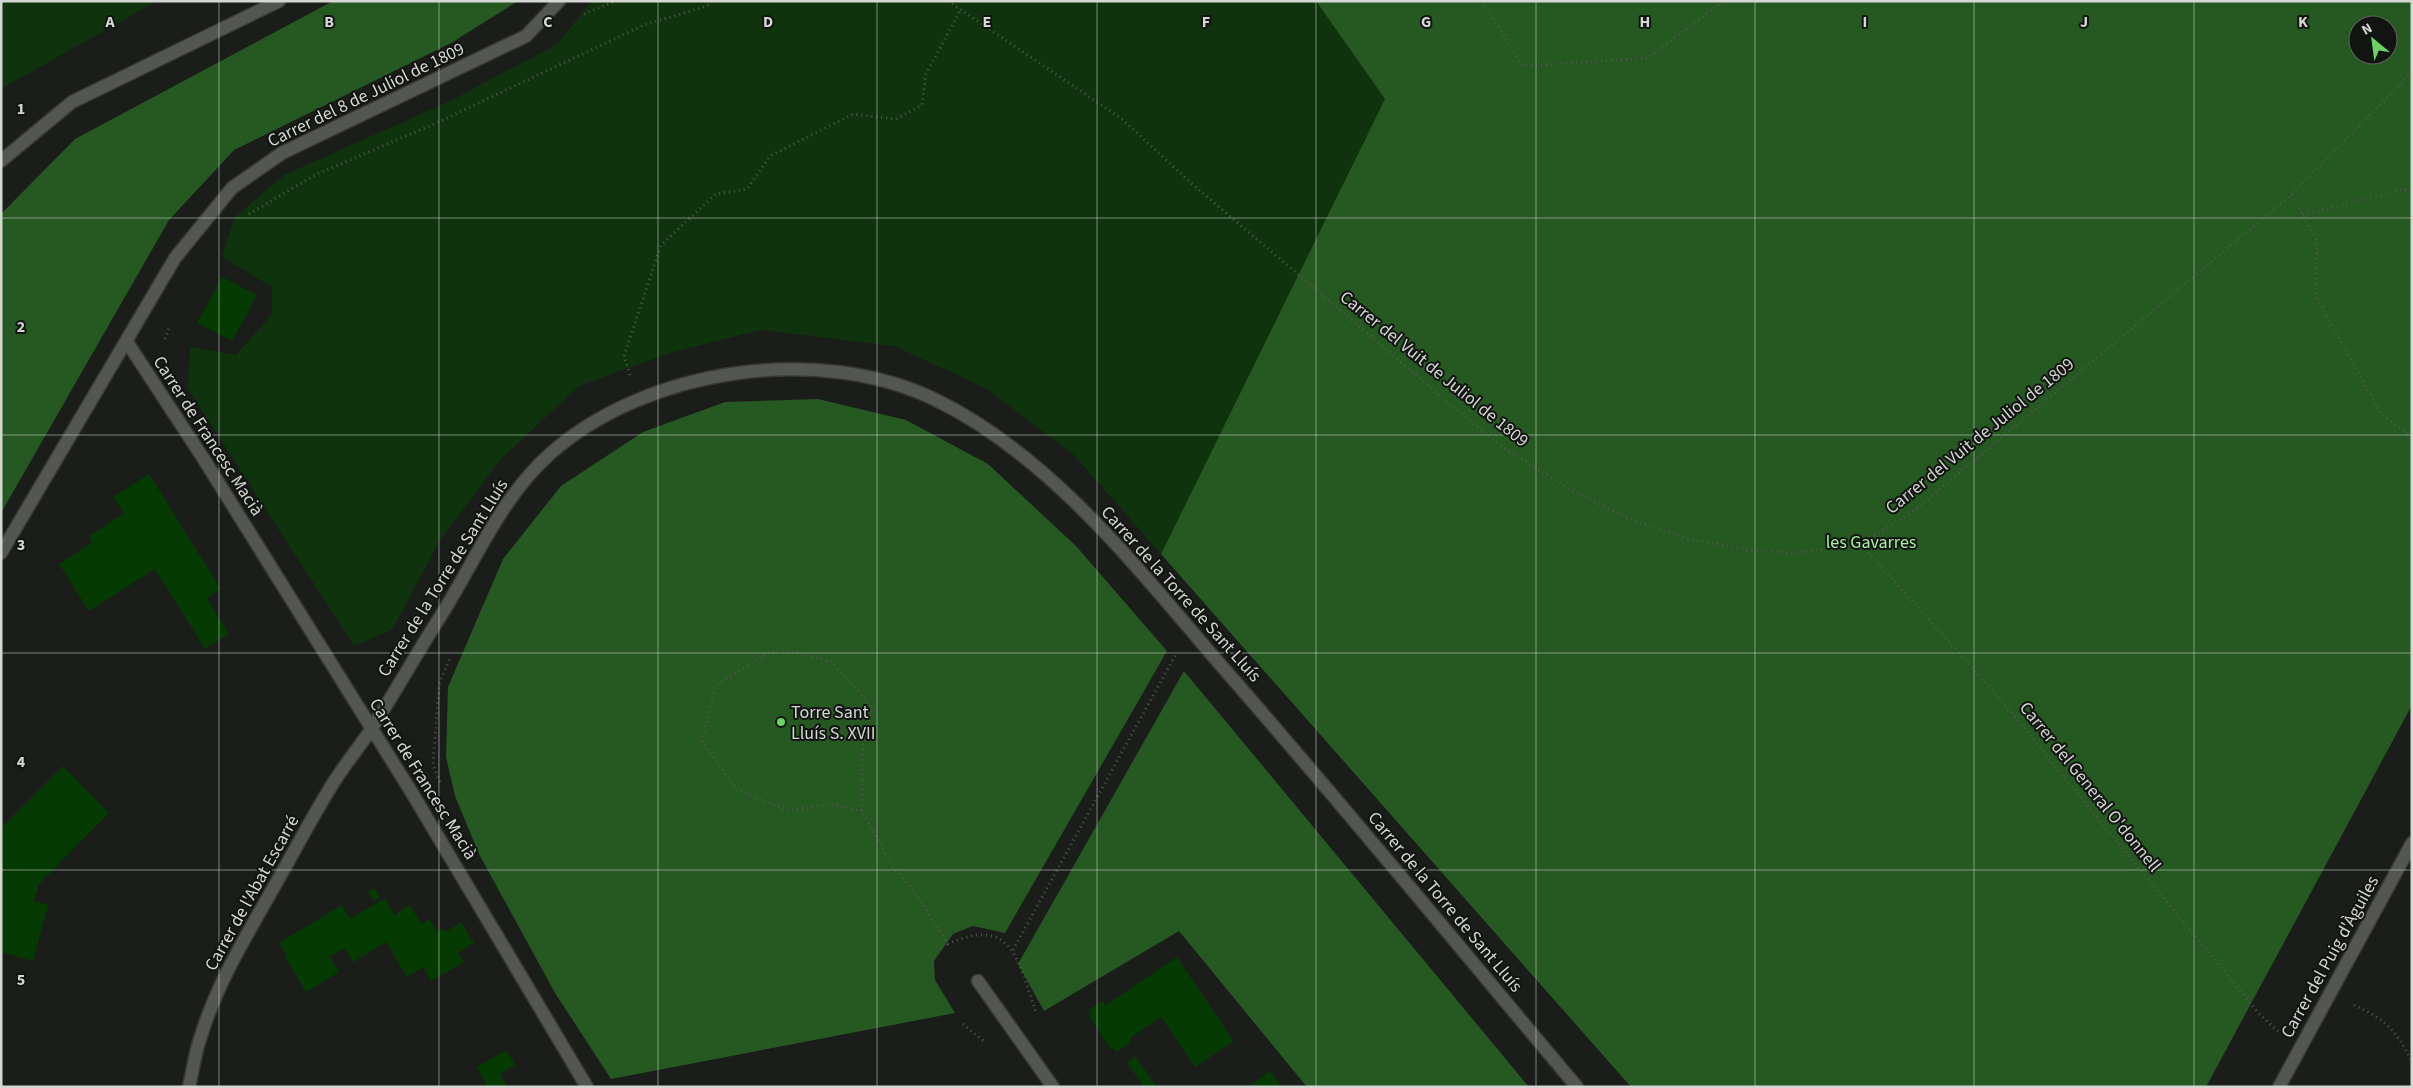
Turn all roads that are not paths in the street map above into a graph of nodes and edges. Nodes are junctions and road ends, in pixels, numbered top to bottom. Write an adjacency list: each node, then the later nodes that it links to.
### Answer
1 (279, 1): 3 (street)
2 (559, 1): 4 (street, Carrer del 8 de Juliol de 1809)
3 (1, 161)
4 (127, 342): 5 (street, Carrer del 8 de Juliol de 1809); 6 (street, Carrer de Francesc Macià)
5 (1, 553)
6 (372, 729): 9 (street, Carrer de l'Abat Escarré); 10 (street, Carrer de Francesc Macià); 12 (street, Carrer de la Torre de Sant Lluís)
7 (2412, 843): 13 (street, Carrer del Puig d'Àguiles)
8 (978, 981): 11 (street)
9 (189, 1087)
10 (587, 1087)
11 (1053, 1087)
12 (1577, 1087)
13 (2279, 1087)

